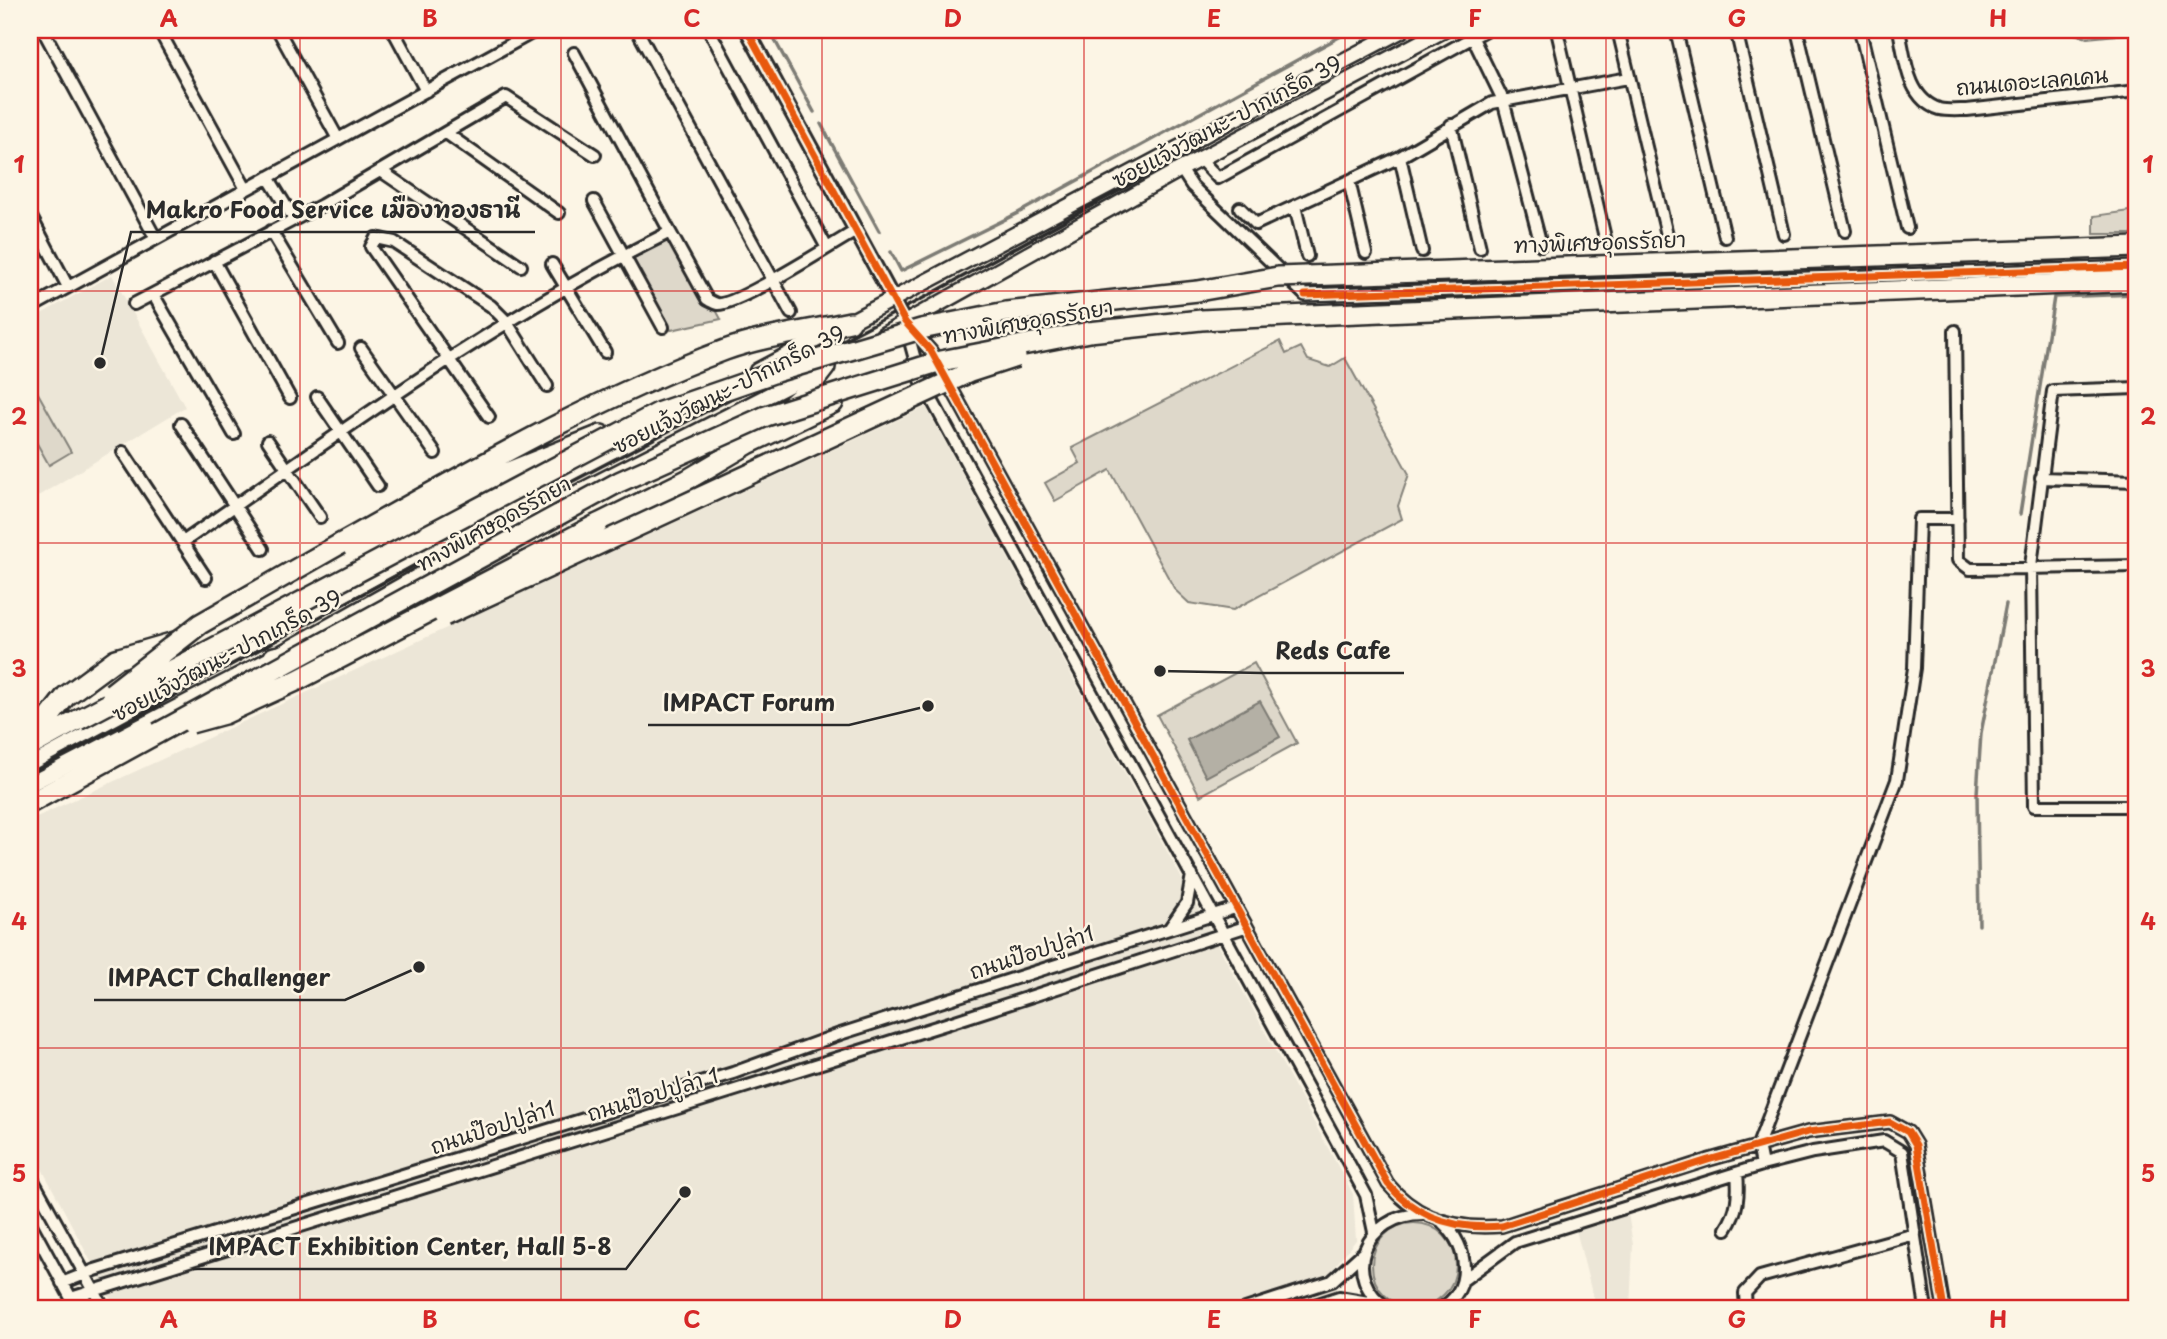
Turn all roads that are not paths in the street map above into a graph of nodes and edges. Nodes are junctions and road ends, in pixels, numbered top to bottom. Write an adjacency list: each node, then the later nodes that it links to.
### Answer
1 (43, 30): 52 (street)
2 (159, 30): 38 (street)
3 (278, 30): 30 (street)
4 (393, 30): 24 (street)
5 (509, 30): 21 (street)
6 (537, 30): 21 (street)
7 (637, 30): 67 (street)
8 (709, 30): 57 (street)
9 (747, 30): 47 (street)
10 (1402, 30): 72 (main road, ซอยแจ้งวัฒนะ-ปากเกร็ด 39)
11 (1444, 30): 33 (main road, ซอยแจ้งวัฒนะ-ปากเกร็ด 39)
12 (1486, 30): 20 (street)
13 (1618, 30): 23 (street)
14 (1676, 30): 51 (street)
15 (1736, 30): 50 (street)
16 (1797, 30): 48 (street)
17 (1860, 30): 45 (street)
18 (1899, 30): 26 (street, ถนนเดอะเลคเคน)
19 (1557, 32): 25 (street)
20 (1471, 34): 27 (street); 33 (street)
21 (515, 41): 24 (street)
22 (574, 53): 49 (street)
23 (1628, 78): 25 (street); 53 (street)
24 (426, 90): 30 (street)
25 (1571, 90): 27 (street); 54 (street)
26 (2137, 91)
27 (1503, 100): 28 (street); 55 (street)
28 (1451, 125): 32 (street); 58 (street)
29 (446, 133): 31 (street); 35 (street); 42 (street)
30 (338, 139): 36 (street)
31 (595, 155)
32 (1400, 157): 37 (street); 59 (street)
33 (1200, 159): 34 (main road, ซอยแจ้งวัฒนะ-ปากเกร็ด 39)
34 (1181, 169): 66 (street); 78 (main road, ซอยแจ้งวัฒนะ-ปากเกร็ด 39)
35 (382, 172): 44 (street); 65 (street)
36 (268, 177): 38 (street); 44 (street)
37 (1349, 181): 40 (street); 60 (street)
38 (246, 189): 52 (street)
39 (594, 201): 61 (street)
40 (1295, 206): 41 (street); 62 (street)
41 (1240, 208)
42 (559, 214)
43 (30, 215): 69 (street)
44 (294, 219): 46 (street)
45 (1907, 228)
46 (271, 231): 63 (street); 82 (street)
47 (856, 231): 57 (street); 72 (street)
48 (1845, 231)
49 (670, 232): 61 (street); 67 (street)
50 (1784, 234)
51 (1725, 237)
52 (156, 239): 69 (street)
53 (1668, 239)
54 (1606, 242)
55 (1541, 245)
56 (2137, 247): 93 (highway, ทางพิเศษอุดรรัถยา, bridge)
57 (827, 248): 67 (street)
58 (1480, 248)
59 (1422, 251)
60 (1366, 253)
61 (623, 256): 70 (street); 79 (street)
62 (1307, 256)
63 (214, 261): 71 (street); 92 (street)
64 (552, 264): 70 (street)
65 (521, 266)
66 (2137, 267)
67 (774, 279): 75 (street)
68 (2137, 281): 80 (highway, ทางพิเศษอุดรรัถยา)
69 (68, 287): 74 (street)
70 (566, 287): 76 (street); 84 (street)
71 (153, 294): 73 (street); 97 (street)
72 (893, 299): 77 (main road, ซอยแจ้งวัฒนะ-ปากเกร็ด 39); 78 (street)
73 (134, 304)
74 (30, 308)
75 (791, 313)
76 (506, 321): 85 (street); 85 (street); 88 (street)
77 (850, 322): 115 (highway, bridge); 118 (main road, ซอยแจ้งวัฒนะ-ปากเกร็ด 39)
78 (905, 322): 86 (main road, ซอยแจ้งวัฒนะ-ปากเกร็ด 39); 87 (street); 123 (street)
79 (663, 327)
80 (1090, 331): 114 (highway, bridge); 116 (highway, ทางพิเศษอุดรรัถยา, bridge)
81 (1955, 331): 108 (street)
82 (338, 343)
83 (361, 348): 90 (street)
84 (605, 352)
85 (447, 358): 90 (street); 94 (street)
86 (825, 367): 99 (highway); 114 (main road, ซอยแจ้งวัฒนะ-ปากเกร็ด 39)
87 (920, 378): 99 (highway); 122 (street)
88 (547, 386)
89 (2137, 388): 103 (street)
90 (393, 394): 96 (street); 101 (street)
91 (317, 397): 96 (street)
92 (290, 398)
93 (660, 412): 115 (highway, ทางพิเศษอุดรรัถยา, bridge); 117 (highway, bridge)
94 (489, 417)
95 (181, 424): 106 (street)
96 (339, 430): 102 (street); 105 (street)
97 (234, 434)
98 (268, 441): 102 (street)
99 (748, 444): 116 (highway, bridge)
100 (123, 452): 109 (street)
101 (435, 453)
102 (286, 468): 106 (street); 107 (street)
103 (2041, 478): 104 (street); 111 (street)
104 (2137, 481)
105 (378, 486)
106 (235, 506): 109 (street); 110 (street)
107 (320, 517)
108 (1958, 519): 111 (street); 129 (street)
109 (183, 542): 113 (street)
110 (263, 549)
111 (2031, 566): 112 (street); 121 (street)
112 (2137, 566)
113 (206, 578)
114 (274, 657): 119 (main road, ซอยแจ้งวัฒนะ-ปากเกร็ด 39)
115 (78, 720): 117 (highway, ทางพิเศษอุดรรัถยา)
116 (158, 733): 120 (highway, ทางพิเศษอุดรรัถยา)
117 (30, 744)
118 (30, 766)
119 (30, 784)
120 (30, 803)
121 (2137, 806)
122 (1192, 875): 124 (street); 126 (street)
123 (1234, 908): 124 (street, ถนนป๊อปปูล่า1); 125 (street)
124 (1214, 915): 126 (street, ถนนป๊อปปูล่า1); 127 (street)
125 (1245, 927): 127 (street, ถนนป๊อปปูล่า 1); 135 (street)
126 (1169, 930): 143 (street, ถนนป๊อปปูล่า1)
127 (1225, 936): 140 (street); 146 (street, ถนนป๊อปปูล่า 1)
128 (1908, 1132): 129 (street); 130 (street); 156 (street)
129 (1758, 1145): 131 (street); 134 (street)
130 (1894, 1145): 131 (street); 141 (street)
131 (1762, 1165): 132 (street)
132 (1737, 1173): 136 (street); 139 (street)
133 (30, 1175): 143 (street)
134 (1598, 1196): 136 (street); 137 (street)
135 (1423, 1214): 137 (street); 140 (street)
136 (1604, 1214): 144 (street)
137 (1441, 1221): 144 (street)
138 (30, 1223): 145 (street)
139 (1726, 1229)
140 (1374, 1232): 142 (street)
141 (1915, 1234): 154 (street); 155 (street)
142 (1364, 1252): 148 (street); 151 (street)
143 (84, 1273): 145 (street, ถนนป๊อปปูล่า1); 146 (street)
144 (1463, 1280): 153 (street)
145 (62, 1283): 147 (street)
146 (93, 1290): 147 (street, ถนนป๊อปปูล่า 1); 150 (street)
147 (71, 1298): 149 (street)
148 (1384, 1306): 152 (street)
149 (77, 1309)
150 (104, 1309)
151 (1245, 1309)
152 (1302, 1309)
153 (1442, 1309)
154 (1746, 1309)
155 (1926, 1309)
156 (1944, 1309)

